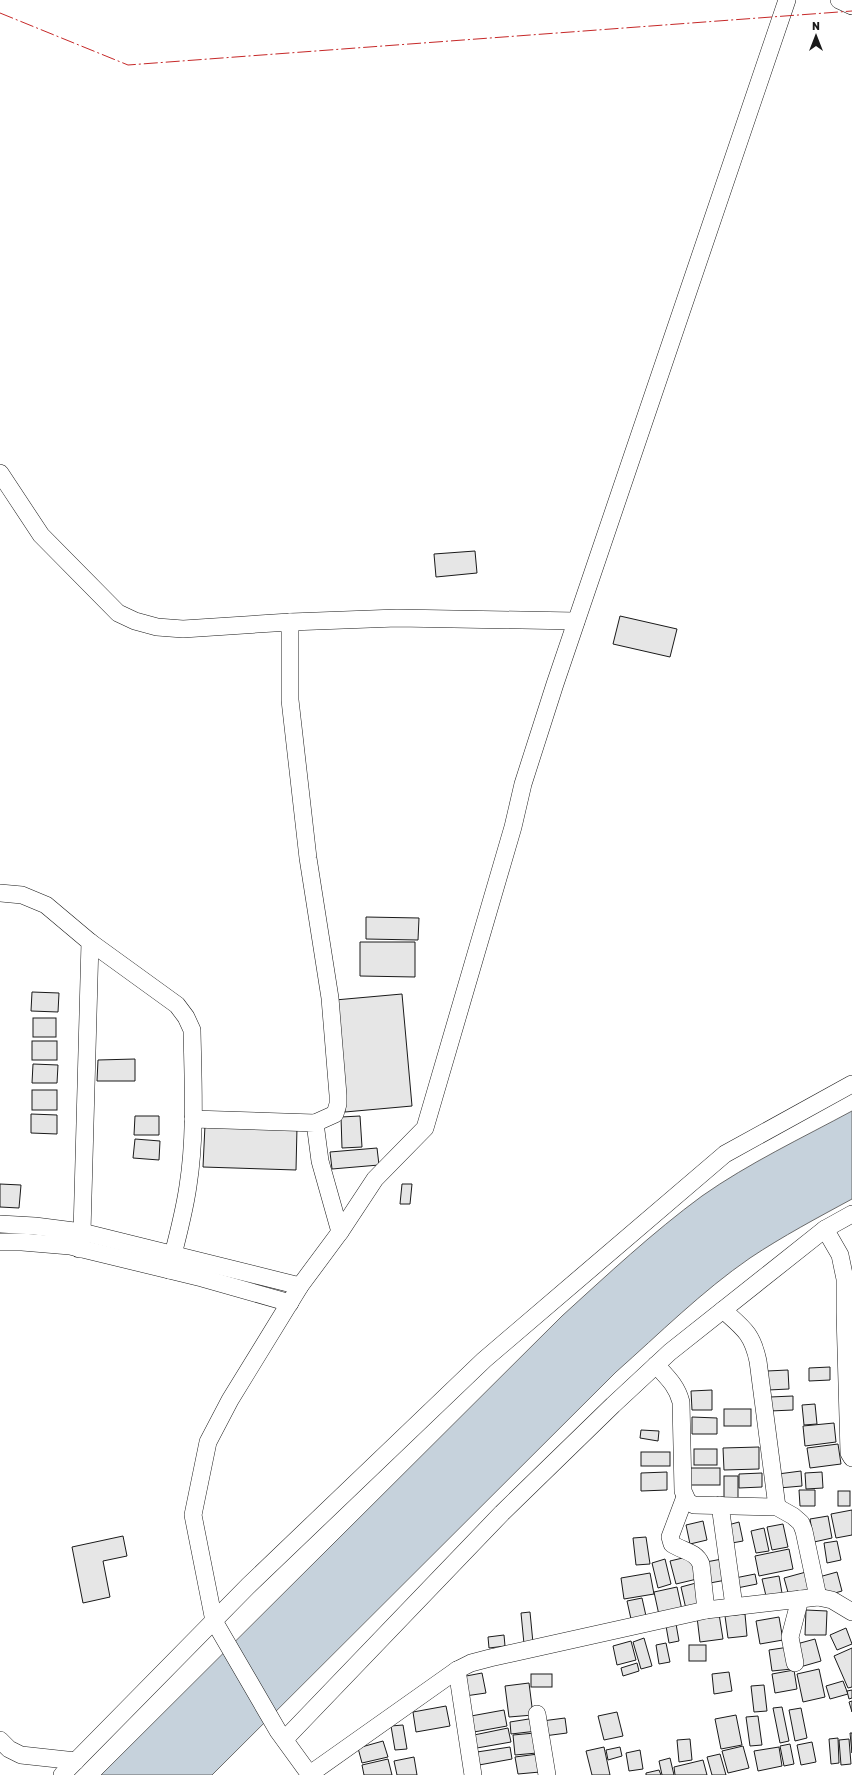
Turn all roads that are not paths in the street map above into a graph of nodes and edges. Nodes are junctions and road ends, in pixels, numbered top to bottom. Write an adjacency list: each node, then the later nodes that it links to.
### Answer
1 (787, 0): 5 (street)
2 (839, 0): 3 (street)
3 (852, 6)
4 (0, 473): 6 (street)
5 (576, 621): 6 (street); 15 (street)
6 (290, 622): 11 (street)
7 (0, 893): 8 (street)
8 (90, 942): 10 (street); 16 (street)
9 (852, 1084): 33 (street)
10 (193, 1119): 11 (street); 18 (street)
11 (315, 1123): 15 (street)
12 (852, 1214): 14 (street)
13 (0, 1224): 16 (street)
14 (825, 1229): 22 (street); 24 (street)
15 (340, 1232): 20 (street)
16 (81, 1241): 17 (street); 18 (street); 19 (street)
17 (0, 1242)
18 (174, 1254): 19 (street); 20 (street)
19 (169, 1270): 21 (street)
20 (300, 1286): 21 (street)
21 (290, 1303): 33 (street)
22 (723, 1310): 23 (street); 27 (street)
23 (656, 1365): 25 (street); 37 (street)
24 (852, 1458)
25 (685, 1497): 26 (street); 31 (street)
26 (720, 1504): 27 (street); 30 (street)
27 (777, 1507): 28 (street)
28 (818, 1597): 29 (street); 32 (street)
29 (800, 1599): 30 (street); 34 (street)
30 (734, 1606): 31 (street)
31 (706, 1610): 35 (street)
32 (852, 1612)
33 (218, 1627): 37 (street); 39 (street)
34 (795, 1663)
35 (457, 1670): 41 (street); 42 (street)
36 (537, 1714): 43 (street)
37 (281, 1735): 41 (street)
38 (0, 1740): 39 (street)
39 (76, 1761): 40 (street)
40 (62, 1775)
41 (310, 1775)
42 (473, 1775)
43 (548, 1775)

